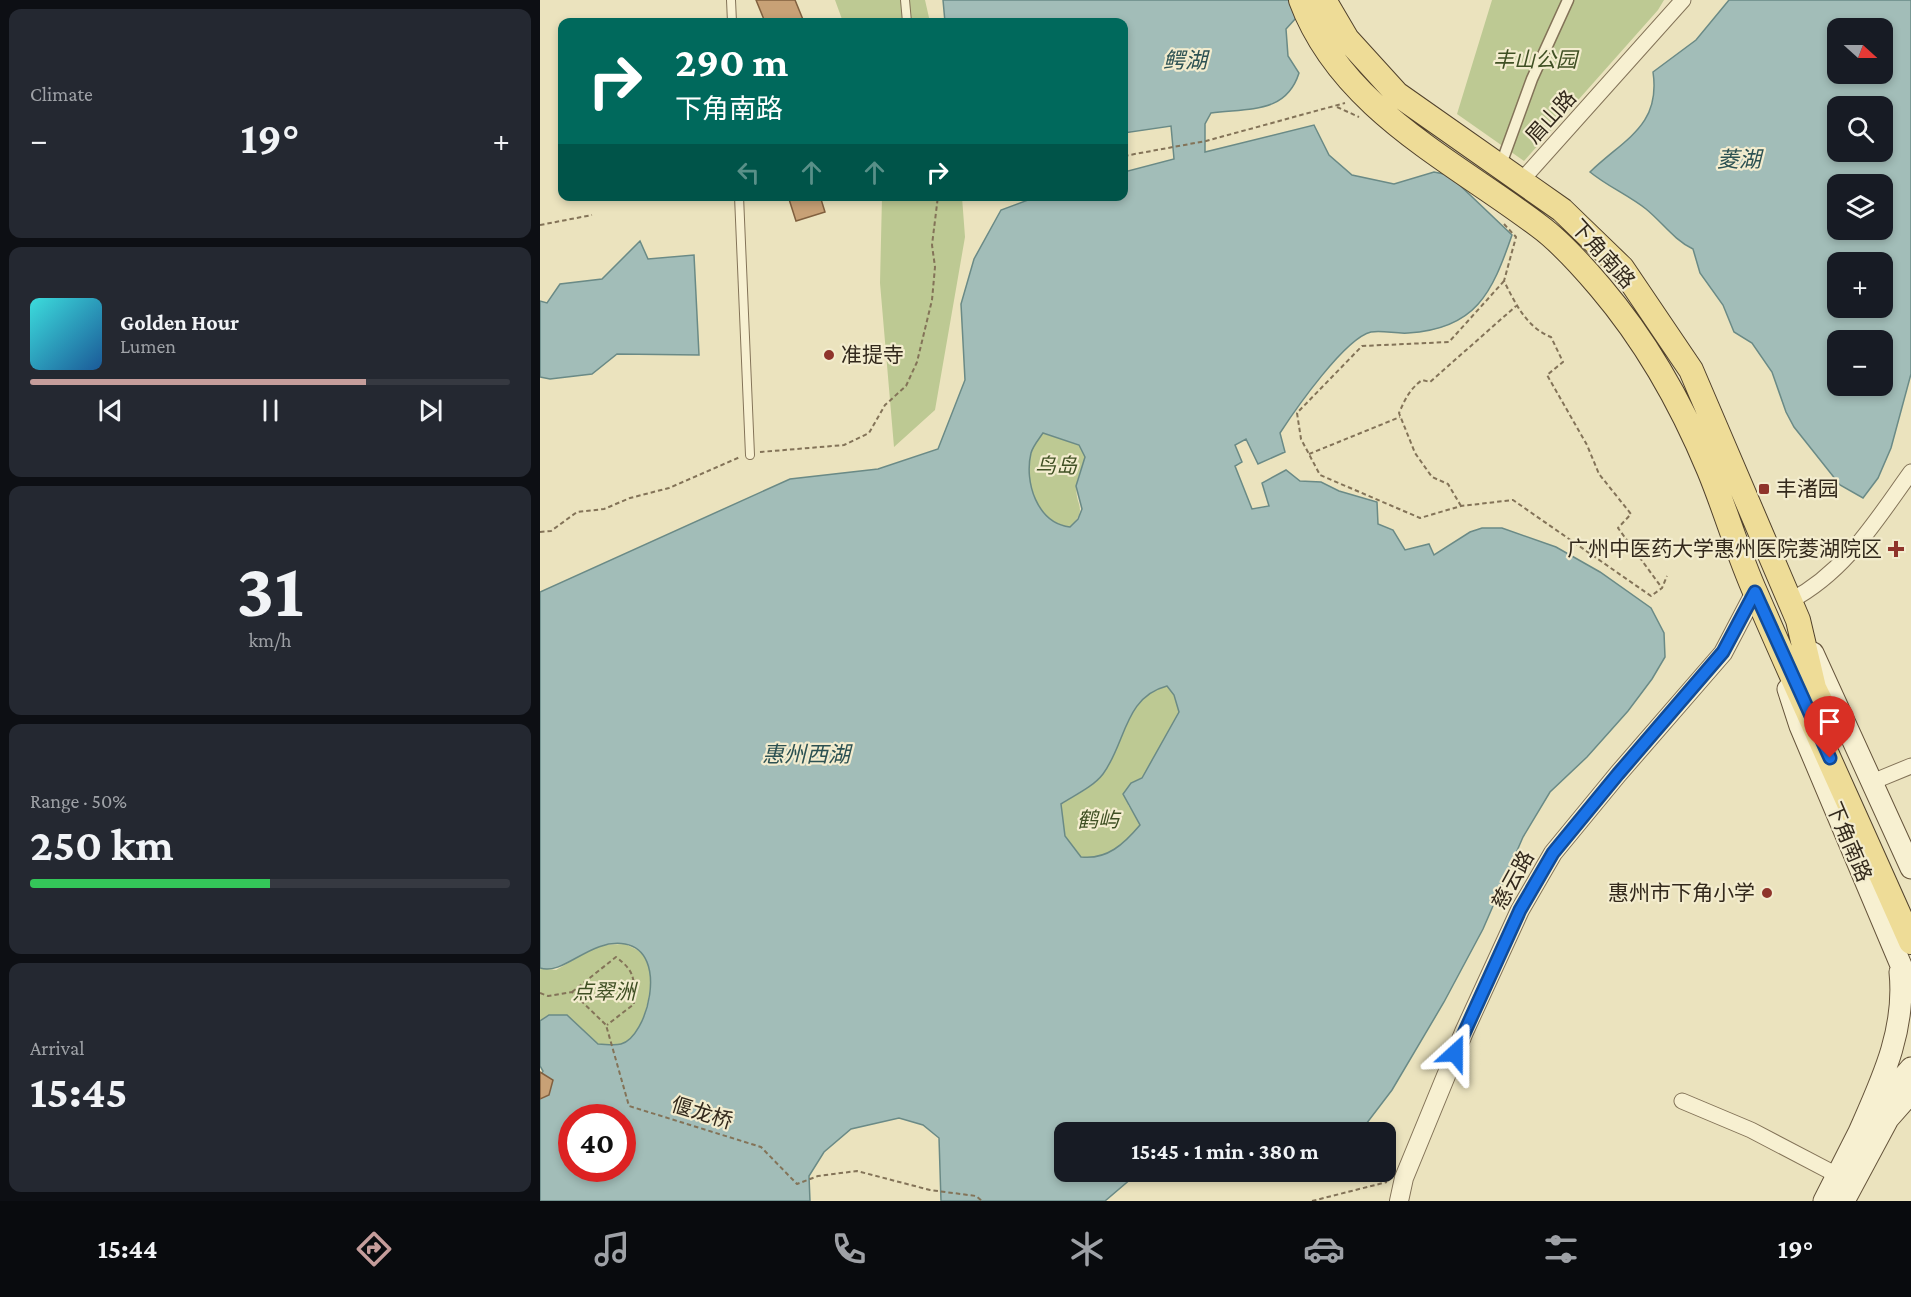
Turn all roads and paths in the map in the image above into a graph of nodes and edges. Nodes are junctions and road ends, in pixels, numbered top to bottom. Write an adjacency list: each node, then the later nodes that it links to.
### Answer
1 (731, 0): 7 (lane)
2 (905, 0): 8 (lane)
3 (1301, 0): 9 (main road, 下角南路)
4 (1324, 0): 13 (main road, 下角南路)
5 (1568, 0): 13 (street)
6 (1683, 0): 14 (street, 眉山路)
7 (732, 18)
8 (907, 18)
9 (1362, 95): 10 (path); 30 (main road, 下角南路)
10 (1337, 106): 11 (path); 12 (path)
11 (1366, 120)
12 (1128, 155)
13 (1500, 167): 14 (main road, 下角南路)
14 (1521, 181): 31 (main road, 下角南路)
15 (740, 201): 24 (lane)
16 (937, 201): 24 (path)
17 (591, 215): 19 (path)
18 (1502, 222): 20 (path)
19 (540, 225)
20 (1504, 281): 21 (path); 23 (path)
21 (1516, 306): 22 (path); 29 (path)
22 (1400, 417): 23 (path); 26 (path)
23 (1309, 454): 26 (path)
24 (750, 455): 27 (path)
25 (1911, 472): 31 (street)
26 (1461, 506): 29 (path)
27 (540, 532)
28 (1667, 576): 29 (path)
29 (1662, 588)
30 (1755, 592): 32 (main road, 下角南路); 37 (main road, 下角南路); 49 (street, 慈云路)
31 (1794, 610): 32 (main road, 下角南路); 34 (main road, 下角南路)
32 (1808, 692): 36 (main road); 37 (main road)
33 (1911, 766): 34 (street)
34 (1872, 782): 35 (main road, 下角南路)
35 (1911, 868)
36 (1911, 907)
37 (1905, 951): 38 (main road, 下角南路); 47 (main road)
38 (1911, 989)
39 (572, 992): 40 (path); 41 (path); 41 (path)
40 (540, 993)
41 (606, 1025): 50 (path, 偃龙桥)
42 (1911, 1068): 47 (main road)
43 (1911, 1093): 46 (main road)
44 (1682, 1101): 48 (street)
45 (1911, 1110): 46 (main road)
46 (1884, 1127): 54 (main road)
47 (1859, 1132): 48 (main road)
48 (1837, 1175): 53 (main road)
49 (1404, 1178): 51 (path); 52 (street, 慈云路)
50 (982, 1201)
51 (1312, 1201)
52 (1399, 1201)
53 (1824, 1201)
54 (1844, 1201)

